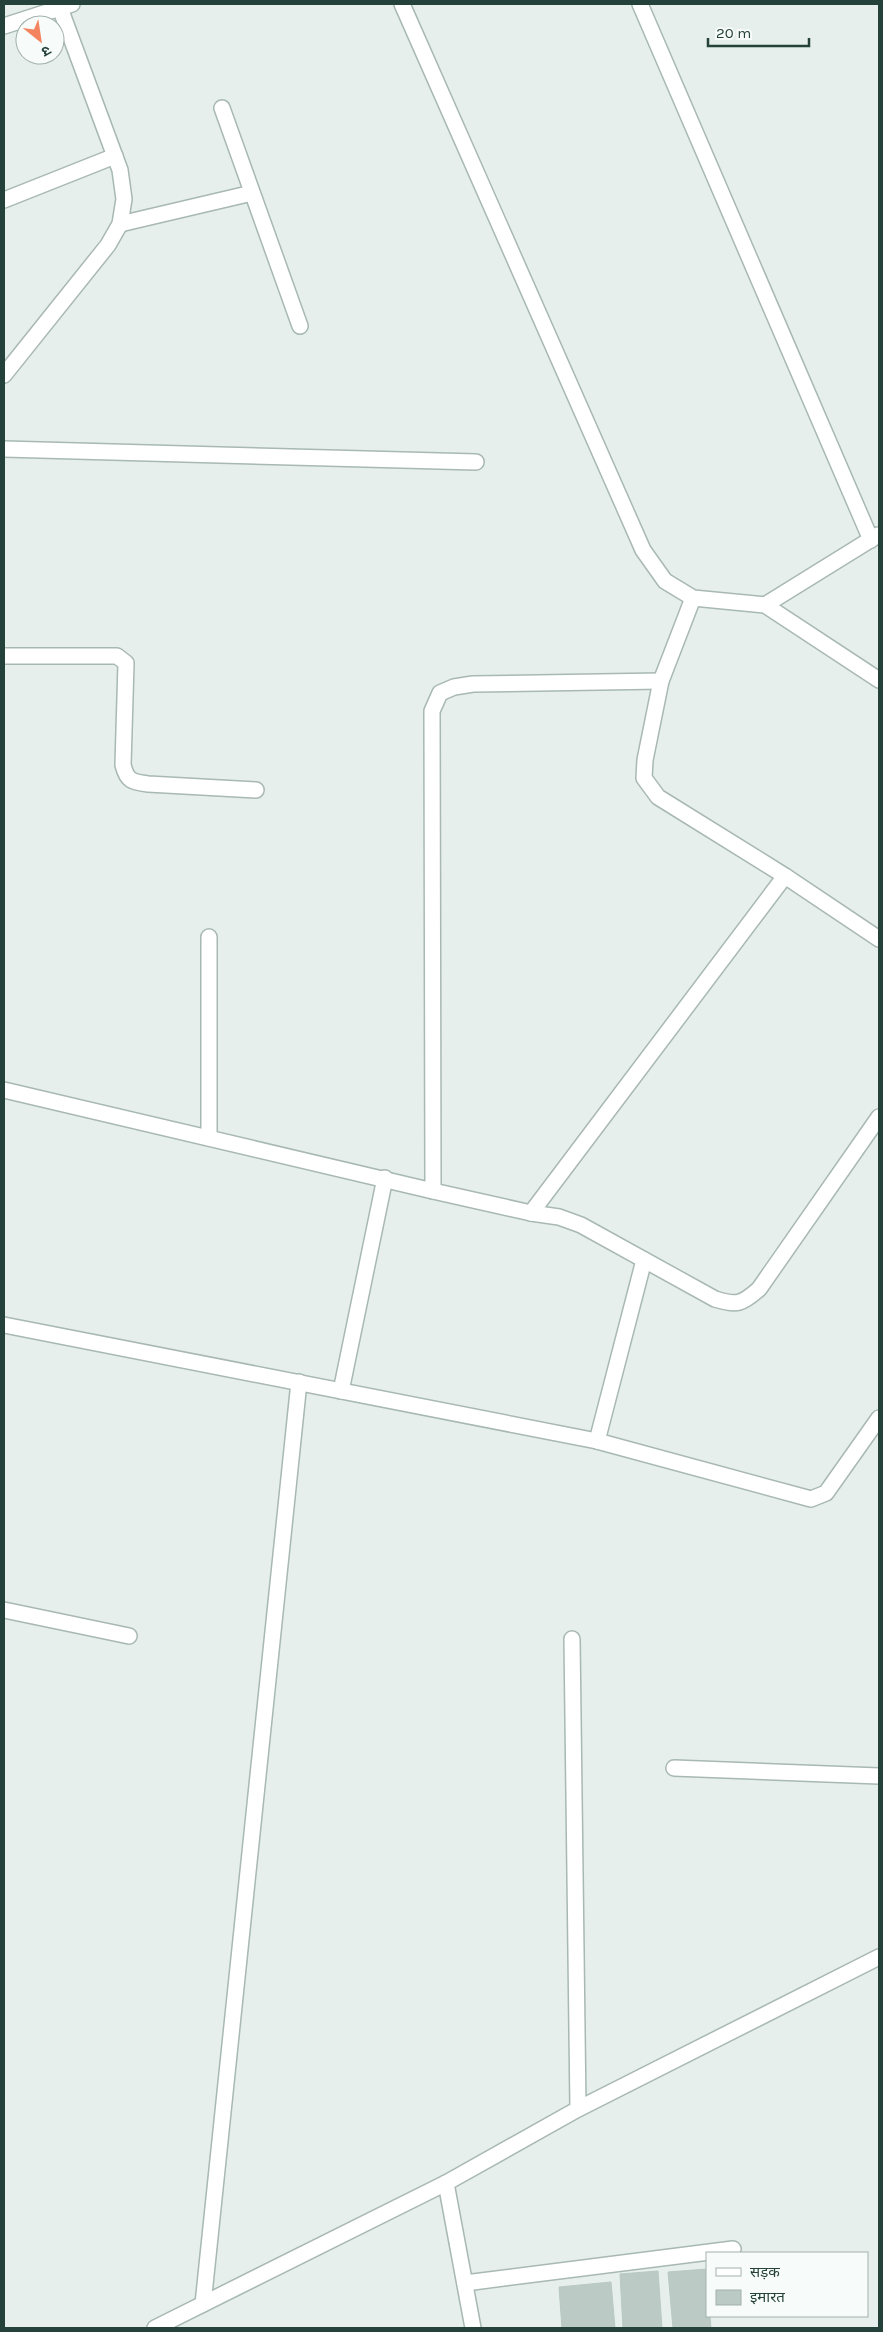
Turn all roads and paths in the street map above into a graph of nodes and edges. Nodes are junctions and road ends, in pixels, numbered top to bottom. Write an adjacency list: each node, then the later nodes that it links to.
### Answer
1 (402, 4): 15 (street)
2 (640, 4): 14 (street)
3 (66, 6): 4 (street); 6 (street)
4 (4, 26)
5 (222, 108): 7 (street)
6 (115, 156): 8 (street); 9 (street)
7 (252, 193): 9 (street); 10 (street)
8 (4, 200)
9 (120, 224): 11 (street)
10 (300, 326)
11 (4, 375)
12 (4, 449): 13 (street)
13 (476, 462)
14 (875, 537): 16 (street)
15 (693, 598): 16 (street); 19 (street)
16 (765, 605): 18 (street)
17 (4, 656): 20 (street)
18 (879, 680)
19 (661, 681): 21 (street); 28 (street)
20 (256, 790)
21 (785, 876): 23 (street); 29 (street)
22 (210, 937): 26 (street)
23 (879, 939)
24 (4, 1090): 26 (street)
25 (879, 1117): 30 (street)
26 (210, 1138): 27 (street)
27 (385, 1178): 28 (street); 33 (street)
28 (433, 1191): 29 (street)
29 (531, 1213): 30 (street)
30 (644, 1260): 35 (street)
31 (4, 1325): 32 (street)
32 (299, 1382): 33 (street); 48 (street)
33 (341, 1391): 35 (street)
34 (879, 1418): 35 (street)
35 (597, 1441)
36 (4, 1610): 37 (street)
37 (129, 1636)
38 (572, 1639): 42 (street)
39 (674, 1768): 40 (street)
40 (879, 1776)
41 (879, 1957): 42 (street)
42 (578, 2109): 43 (street)
43 (446, 2184): 47 (street); 48 (street)
44 (733, 2250): 45 (street)
45 (717, 2252)
46 (706, 2253): 47 (street)
47 (465, 2283): 50 (street)
48 (203, 2304): 49 (street)
49 (155, 2328)
50 (473, 2328)

